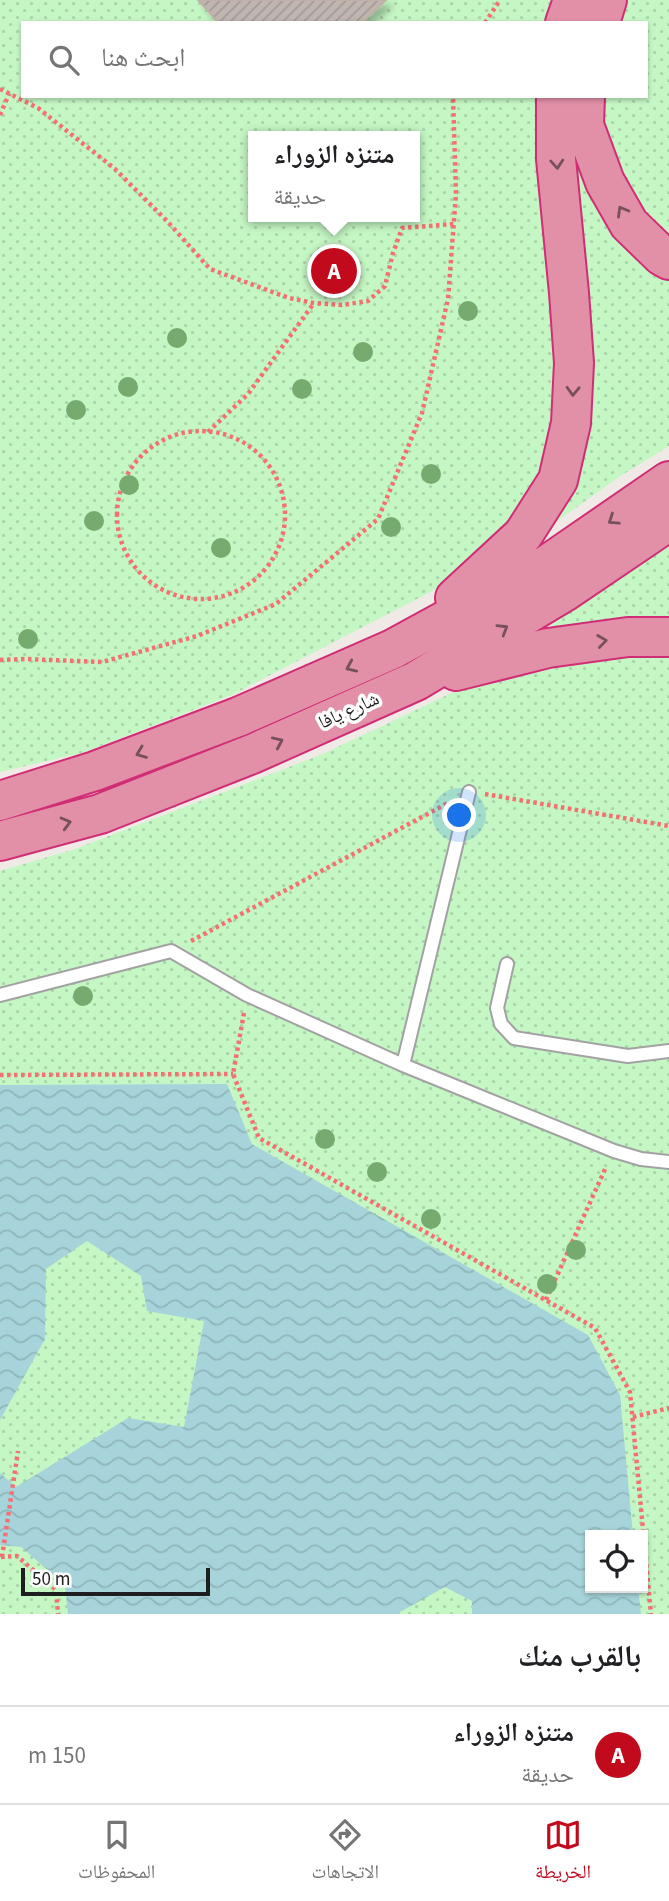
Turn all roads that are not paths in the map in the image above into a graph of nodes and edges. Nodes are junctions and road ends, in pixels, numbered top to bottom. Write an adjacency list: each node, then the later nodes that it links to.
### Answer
1 (573, 0): 3 (highway)
2 (607, 0): 4 (highway)
3 (566, 21)
4 (601, 21)
5 (556, 98): 11 (highway, one-way to 11)
6 (585, 98): 7 (highway, one-way to 6)
7 (669, 260)
8 (669, 481): 11 (highway, شارع يافا, one-way to 11)
9 (669, 521): 12 (highway, شارع يافا, one-way to 9)
10 (669, 637): 12 (highway, one-way to 10)
11 (393, 649): 14 (highway, شارع يافا, one-way to 14)
12 (416, 681): 15 (highway, شارع يافا, one-way to 12)
13 (469, 792): 19 (lane)
14 (0, 801)
15 (0, 841)
16 (507, 964): 18 (lane)
17 (0, 995): 19 (lane)
18 (669, 1051)
19 (403, 1065): 20 (lane)
20 (669, 1162)

